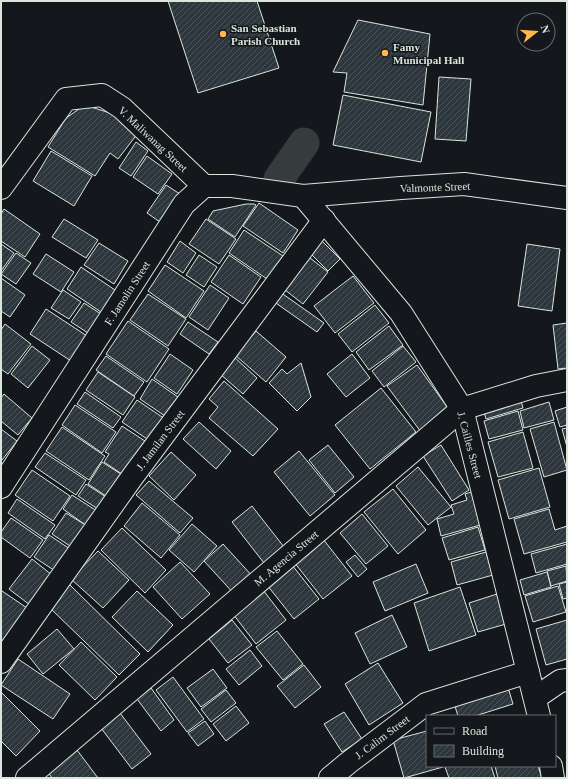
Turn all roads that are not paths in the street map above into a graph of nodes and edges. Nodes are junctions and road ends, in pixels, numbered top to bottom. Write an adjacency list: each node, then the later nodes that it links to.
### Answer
1 (204, 186): 2 (street, V. Maliwanag Street); 3 (street); 8 (street, F. Jamolin Street)
2 (1, 188)
3 (303, 196): 4 (street, Valmonte Street); 5 (street, J. Cailles Street)
4 (567, 198)
5 (324, 220): 7 (street, J. Cailles Street); 9 (street, J. Jamilan Street)
6 (567, 380): 7 (street, M. Agencia Street)
7 (462, 409): 10 (street, J. Cailles Street); 14 (street, M. Agencia Street)
8 (1, 487)
9 (1, 662)
10 (528, 672): 12 (street, J. Cailles Street); 15 (street, J. Calim Street)
11 (567, 680): 12 (street)
12 (537, 707)
13 (551, 767): 16 (street)
14 (27, 778)
15 (330, 778)
16 (554, 778)

